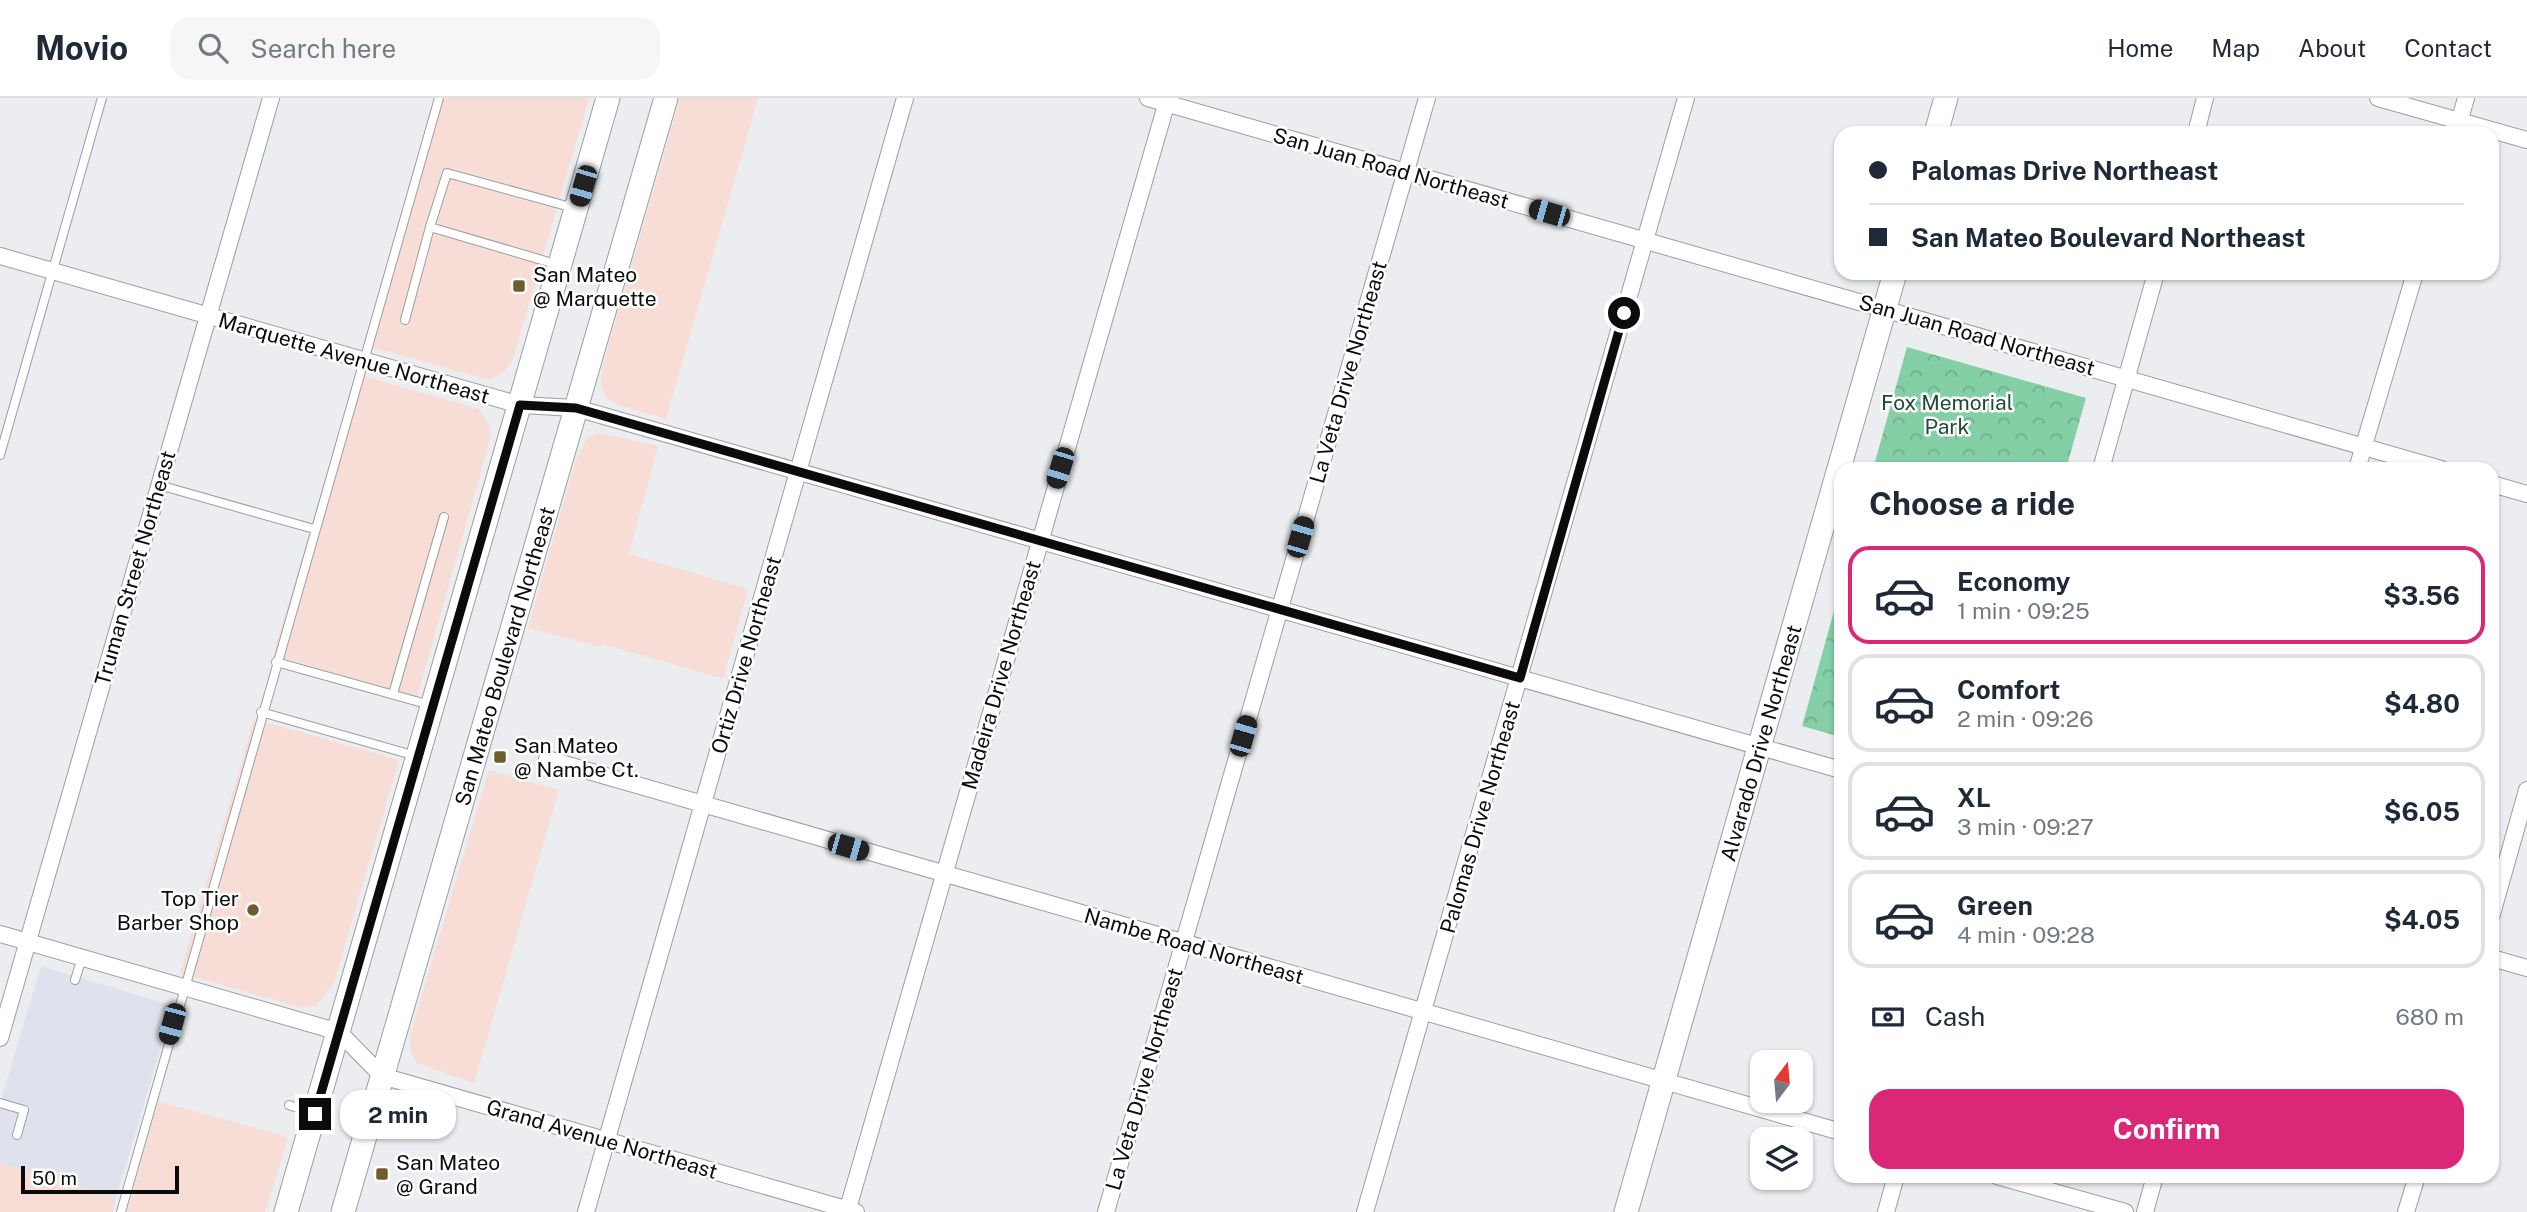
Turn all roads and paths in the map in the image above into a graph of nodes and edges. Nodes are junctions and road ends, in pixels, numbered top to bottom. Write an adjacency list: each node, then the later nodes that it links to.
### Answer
1 (102, 98): 27 (lane)
2 (271, 98): 32 (street, Truman Street Northeast)
3 (439, 98): 34 (lane)
4 (608, 98): 22 (main road)
5 (666, 98): 37 (main road, San Mateo Boulevard Northeast)
6 (905, 98): 44 (street, Ortiz Drive Northeast)
7 (1149, 98): 14 (street, San Juan Road Northeast)
8 (1427, 98): 21 (street, La Veta Drive Northeast)
9 (1686, 98): 24 (street, Palomas Drive Northeast)
10 (1946, 98): 15 (main road)
11 (2205, 98): 16 (street)
12 (2378, 98): 17 (street)
13 (2466, 98): 18 (street)
14 (1167, 101): 21 (street, San Juan Road Northeast); 51 (street, Madeira Drive Northeast)
15 (1938, 126)
16 (2198, 126)
17 (2454, 126)
18 (2457, 126)
19 (2499, 135): 20 (street)
20 (2527, 141)
21 (1405, 172): 24 (street, San Juan Road Northeast); 52 (street, La Veta Drive Northeast)
22 (577, 208): 23 (lane); 26 (main road)
23 (430, 227): 26 (lane); 33 (lane)
24 (1645, 240): 31 (street, San Juan Road Northeast); 54 (street, Palomas Drive Northeast)
25 (0, 256): 27 (street, Marquette Avenue Northeast)
26 (560, 265): 36 (main road)
27 (52, 271): 32 (street, Marquette Avenue Northeast); 39 (lane)
28 (1893, 280): 31 (main road, Alvarado Drive Northeast)
29 (2155, 280): 35 (street)
30 (2413, 280): 38 (street)
31 (1885, 307): 35 (street, San Juan Road Northeast); 40 (main road, Alvarado Drive Northeast)
32 (208, 316): 34 (street, Marquette Avenue Northeast); 46 (street, Truman Street Northeast)
33 (405, 320)
34 (364, 360): 36 (street, Marquette Avenue Northeast); 50 (lane)
35 (2127, 379): 38 (street, San Juan Road Northeast); 41 (street)
36 (520, 405): 37 (street, Marquette Avenue Northeast); 56 (main road)
37 (576, 408): 44 (street, Marquette Avenue Northeast); 77 (main road, San Mateo Boulevard Northeast)
38 (2364, 446): 42 (street); 43 (street, San Juan Road Northeast)
39 (0, 455)
40 (1840, 462)
41 (2103, 462)
42 (2359, 462)
43 (2418, 462)
44 (798, 472): 51 (street, Marquette Avenue Northeast); 63 (street, Ortiz Drive Northeast)
45 (1834, 483): 58 (main road, Alvarado Drive Northeast)
46 (159, 485): 50 (lane); 67 (street, Truman Street Northeast)
47 (2499, 486): 48 (street)
48 (2527, 495)
49 (444, 517): 55 (lane)
50 (314, 529): 53 (lane)
51 (1039, 542): 52 (street, Marquette Avenue Northeast); 64 (street, Madeira Drive Northeast)
52 (1280, 608): 54 (street, Marquette Avenue Northeast); 68 (street, La Veta Drive Northeast)
53 (276, 662): 55 (lane); 57 (lane)
54 (1520, 678): 58 (street, Marquette Avenue Northeast); 74 (street, Palomas Drive Northeast)
55 (393, 694): 56 (lane)
56 (433, 706): 59 (main road)
57 (261, 712): 59 (lane); 73 (lane)
58 (1758, 746): 61 (street, Marquette Avenue Northeast); 78 (main road, Alvarado Drive Northeast)
59 (419, 757): 75 (main road)
60 (547, 759): 63 (street, Nambe Road Northeast)
61 (1834, 768)
62 (2527, 790): 65 (street)
63 (704, 805): 64 (street, Nambe Road Northeast); 84 (street, Ortiz Drive Northeast)
64 (944, 875): 68 (street, Nambe Road Northeast); 89 (street, Madeira Drive Northeast)
65 (2499, 889)
66 (0, 934): 67 (street, Grand Avenue Northeast)
67 (27, 942): 69 (street, Grand Avenue Northeast); 76 (street, Truman Street Northeast)
68 (1183, 942): 74 (street, Nambe Road Northeast); 94 (street, La Veta Drive Northeast)
69 (82, 958): 72 (lane); 73 (street, Grand Avenue Northeast)
70 (2499, 960): 71 (street)
71 (2527, 968)
72 (75, 980)
73 (182, 987): 75 (street, Grand Avenue Northeast); 90 (lane)
74 (1424, 1013): 78 (street, Nambe Road Northeast); 95 (street, Palomas Drive Northeast)
75 (339, 1032): 77 (street, Grand Avenue Northeast); 81 (main road)
76 (0, 1038)
77 (382, 1076): 84 (street, Grand Avenue Northeast); 92 (main road, San Mateo Boulevard Northeast)
78 (1664, 1082): 82 (street, Nambe Road Northeast); 96 (main road, Alvarado Drive Northeast)
79 (0, 1102): 83 (lane)
80 (289, 1105): 81 (lane)
81 (315, 1114): 91 (main road)
82 (1834, 1130)
83 (17, 1135)
84 (607, 1140): 89 (street, Grand Avenue Northeast); 93 (street, Ortiz Drive Northeast)
85 (1894, 1183): 97 (street)
86 (2022, 1183): 98 (street)
87 (2153, 1183): 99 (street)
88 (2415, 1183): 100 (street)
89 (850, 1211)
90 (121, 1212)
91 (286, 1212)
92 (343, 1212)
93 (586, 1212)
94 (1107, 1212)
95 (1366, 1212)
96 (1626, 1212)
97 (1886, 1212)
98 (2125, 1212)
99 (2145, 1212)
100 (2406, 1212)

